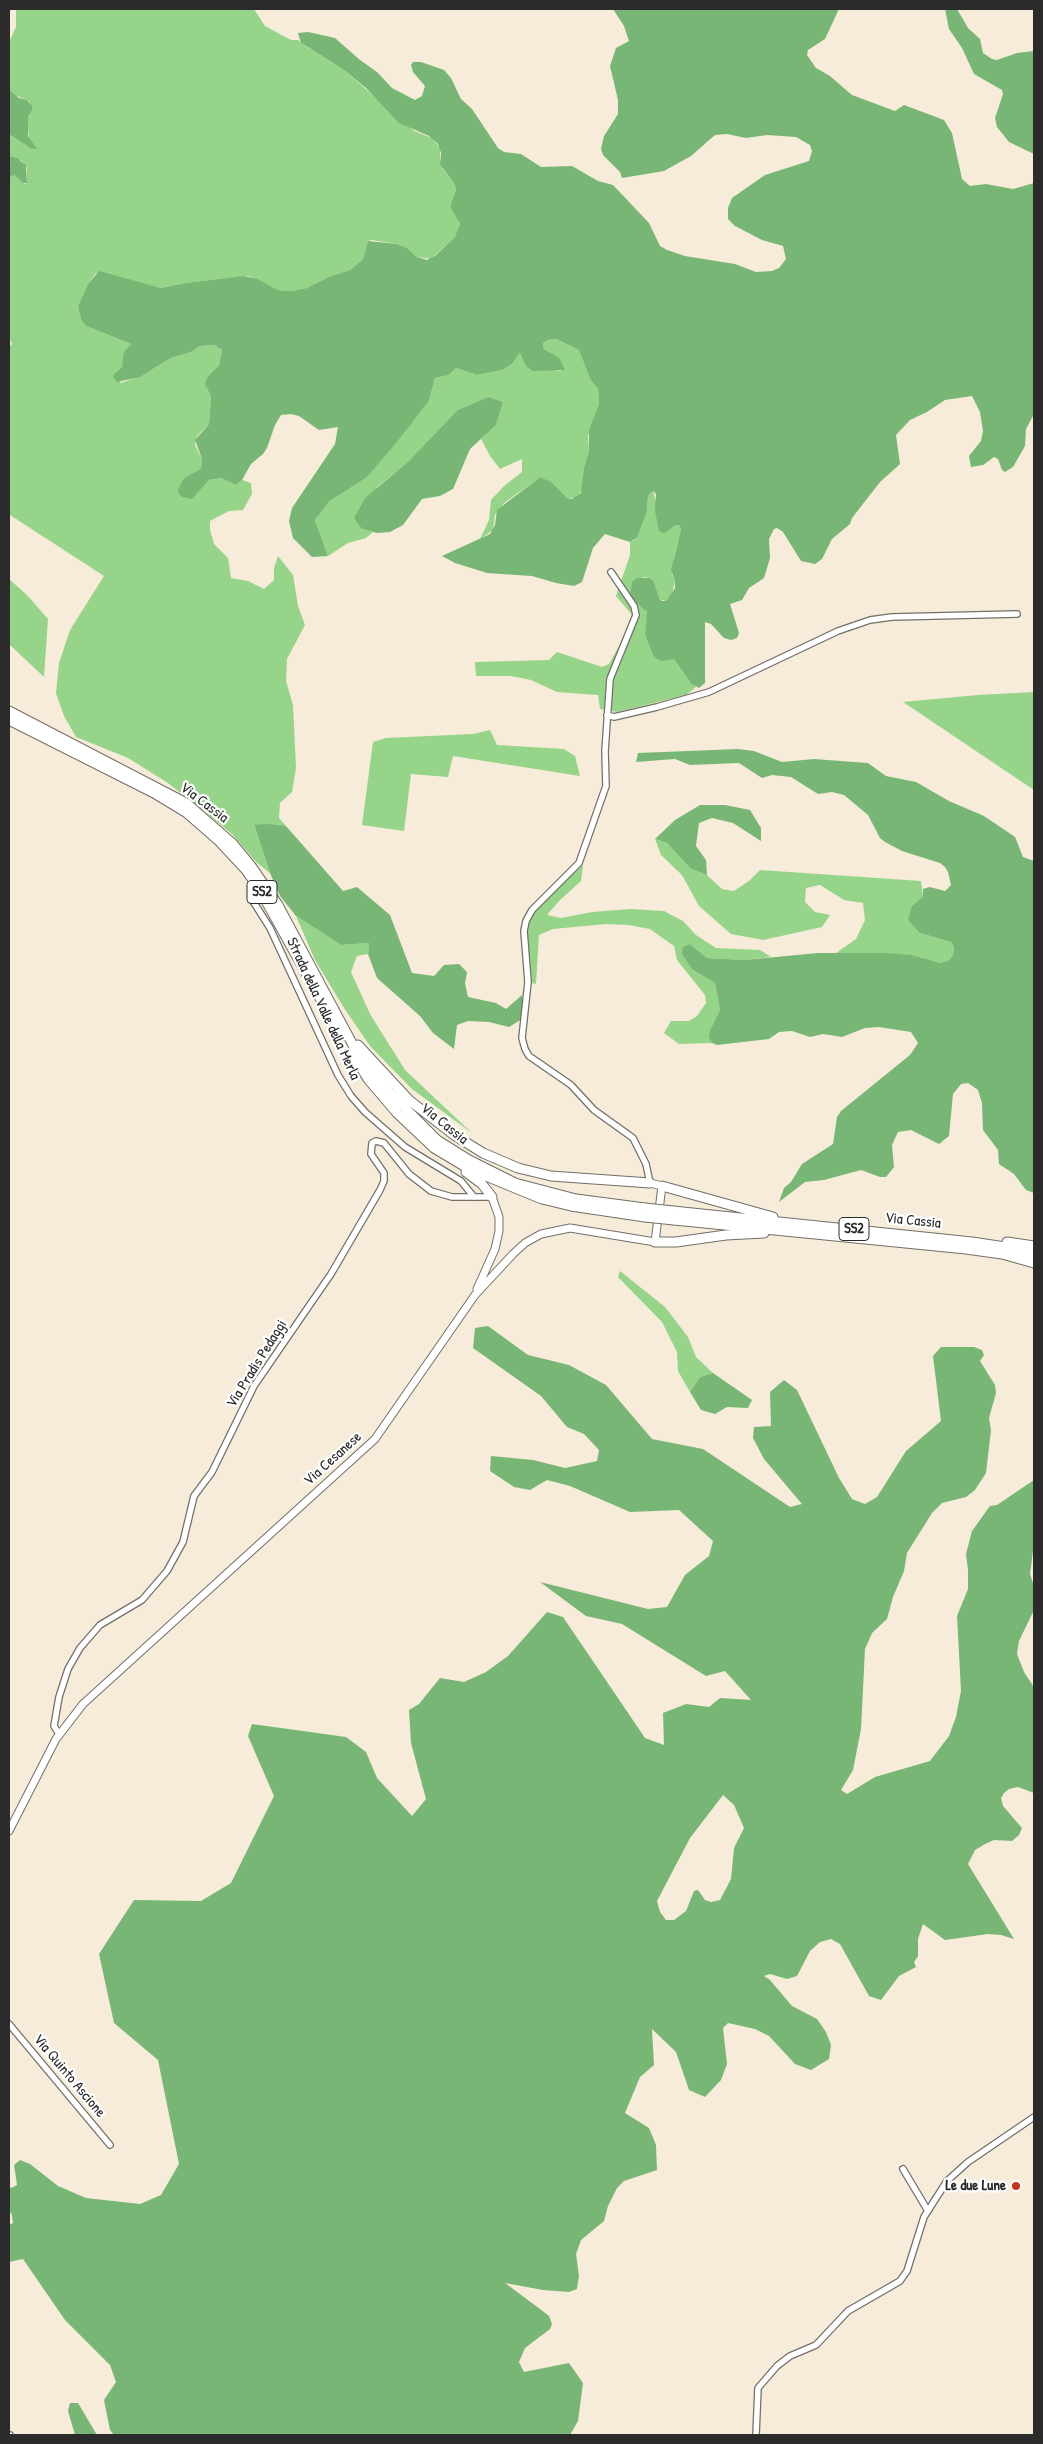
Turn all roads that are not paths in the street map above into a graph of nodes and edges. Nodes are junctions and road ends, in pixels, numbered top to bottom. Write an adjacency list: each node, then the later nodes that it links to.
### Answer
1 (611, 572): 4 (street)
2 (1017, 614): 4 (street)
3 (9, 711): 7 (highway, Via Cassia / SS2)
4 (607, 715): 9 (street)
5 (9, 720): 8 (highway, Via Cassia / SS2)
6 (251, 898): 11 (street, Strada della Valle della Merla)
7 (341, 1024): 9 (highway); 13 (highway, Via Cassia / SS2)
8 (434, 1148): 12 (highway); 13 (highway, Via Cassia / SS2)
9 (650, 1183): 10 (street)
10 (662, 1186): 15 (highway); 17 (street)
11 (474, 1197): 12 (street, Via Pradis Pedaggi); 23 (street, Via Pradis Pedaggi)
12 (492, 1197): 22 (street)
13 (645, 1213): 14 (highway, Via Cassia / SS2, bridge)
14 (673, 1215): 15 (highway, Via Cassia / SS2); 16 (highway, Via Cassia / SS2)
15 (797, 1224): 18 (highway, Via Cassia / SS2)
16 (815, 1232): 17 (highway); 21 (highway, Via Cassia / SS2)
17 (655, 1242): 22 (street, Via Cesanese)
18 (972, 1242): 19 (highway); 20 (highway, Via Cassia / SS2)
19 (1034, 1246)
20 (1034, 1255)
21 (1034, 1263)
22 (474, 1295): 23 (street, Via Cesanese)
23 (59, 1734): 24 (street, Via Cesanese)
24 (9, 1831)
25 (9, 2024): 27 (street, Via Quinto Ascione)
26 (1034, 2117): 29 (street)
27 (110, 2145)
28 (903, 2168): 29 (street)
29 (928, 2210): 30 (street)
30 (756, 2435)

